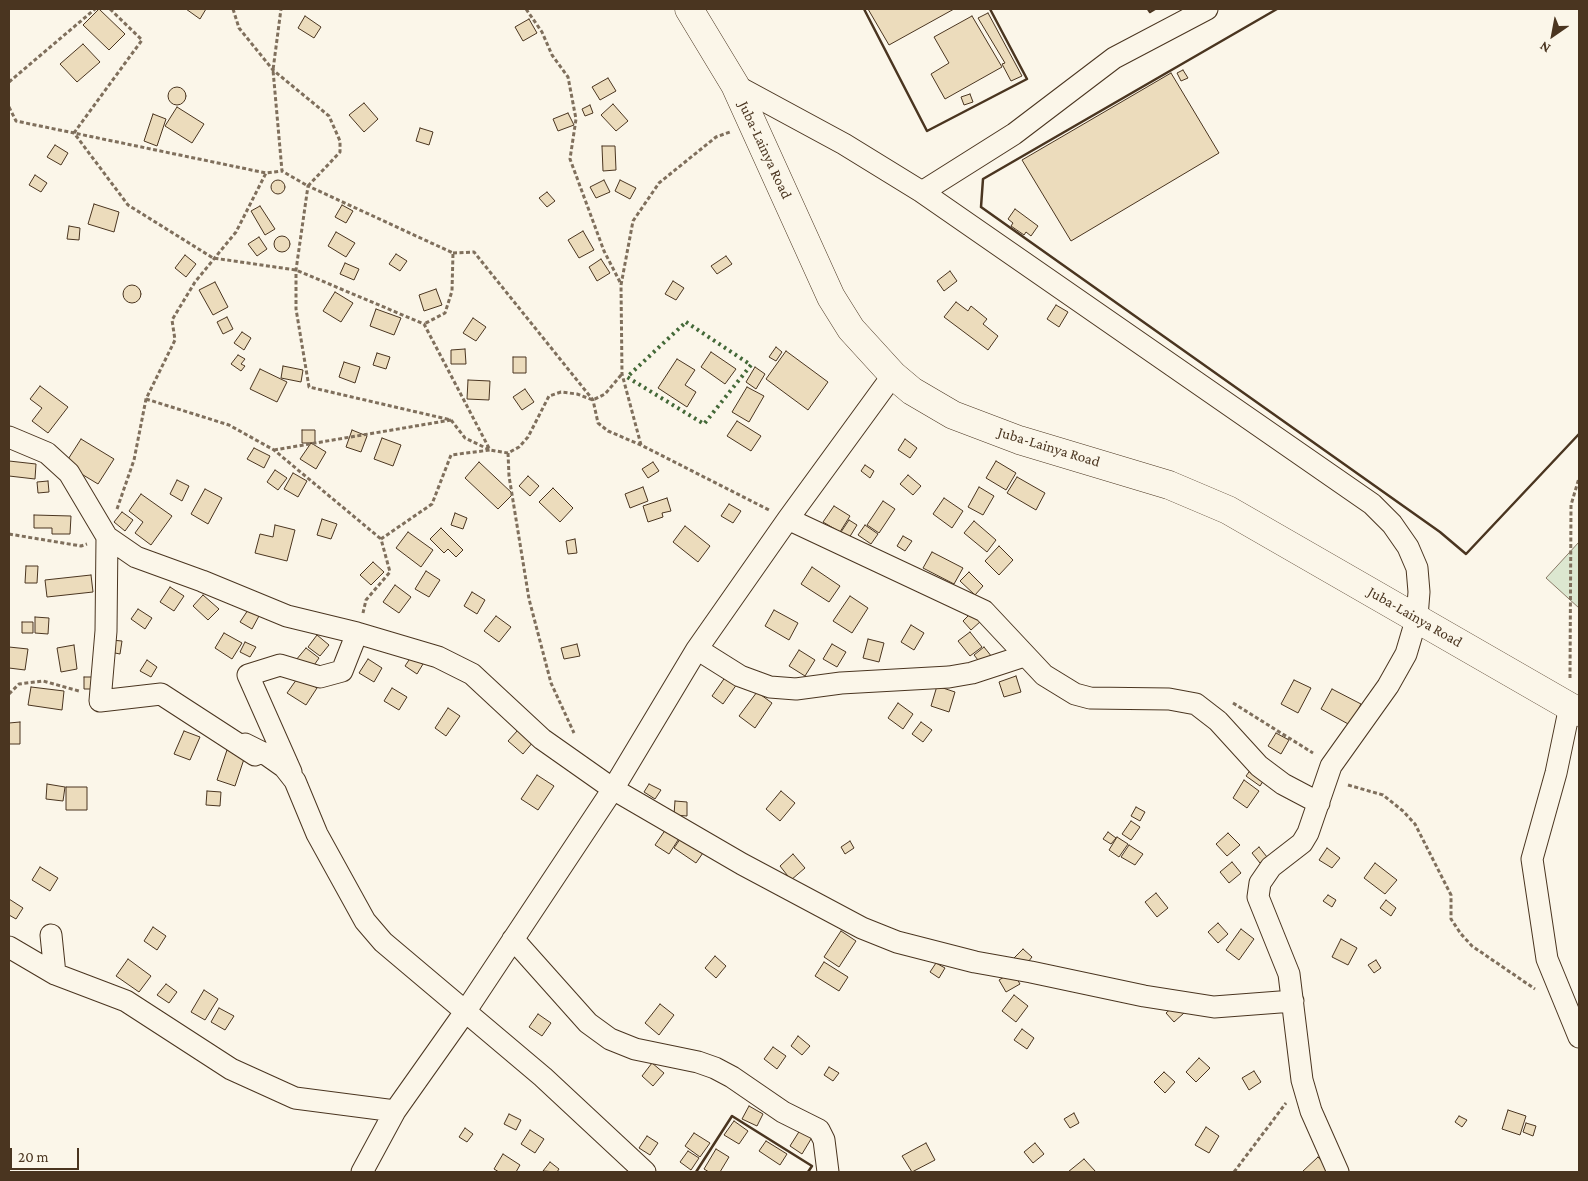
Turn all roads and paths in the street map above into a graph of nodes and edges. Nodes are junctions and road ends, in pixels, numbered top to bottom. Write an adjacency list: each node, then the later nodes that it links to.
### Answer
1 (95, 9): 9 (path)
2 (110, 9): 13 (path)
3 (233, 9): 8 (path)
4 (281, 9): 8 (path)
5 (526, 9): 21 (path)
6 (689, 9): 10 (main road, Juba-Lainya Road)
7 (1207, 9): 17 (street)
8 (273, 70): 14 (path); 16 (path)
9 (9, 82)
10 (735, 85): 12 (main road, Juba-Lainya Road); 17 (street)
11 (9, 107): 13 (path)
12 (754, 124): 21 (path); 24 (main road, Juba-Lainya Road)
13 (74, 133): 15 (path); 19 (path)
14 (282, 171): 15 (path); 16 (path)
15 (266, 173): 19 (path)
16 (308, 186): 18 (path); 20 (path)
17 (922, 192): 38 (street)
18 (454, 253): 22 (path); 26 (path)
19 (212, 258): 20 (path); 25 (path)
20 (296, 270): 22 (path); 27 (path)
21 (621, 285): 23 (path)
22 (424, 324): 31 (path)
23 (622, 374): 26 (path); 29 (path)
24 (893, 375): 34 (street); 38 (main road, Juba-Lainya Road)
25 (146, 399): 30 (path); 36 (path)
26 (593, 400): 29 (path); 32 (path)
27 (452, 420): 30 (path); 31 (path)
28 (9, 437): 36 (street)
29 (641, 445): 34 (path)
30 (274, 450): 37 (path)
31 (490, 450): 32 (path); 37 (path)
32 (508, 453): 48 (path)
33 (1579, 478): 45 (path)
34 (788, 519): 40 (street); 41 (street)
35 (9, 534): 36 (path)
36 (107, 537): 39 (street); 43 (street)
37 (381, 539): 39 (path)
38 (1417, 617): 45 (main road, Juba-Lainya Road); 47 (street)
39 (357, 633): 48 (street); 49 (street)
40 (697, 649): 41 (street); 50 (street)
41 (1024, 656): 44 (street)
42 (9, 694): 43 (path)
43 (100, 701): 49 (street)
44 (1196, 704): 47 (path); 51 (street)
45 (1574, 709): 59 (street)
46 (245, 744): 49 (street)
47 (1331, 766): 51 (street); 56 (path)
48 (593, 775): 50 (street)
49 (295, 781): 58 (street)
50 (612, 789): 53 (street); 57 (street)
51 (1319, 803): 57 (street)
52 (51, 935): 55 (street)
53 (513, 939): 58 (street); 65 (street)
54 (9, 947): 55 (street)
55 (55, 974): 61 (street)
56 (1537, 991)
57 (1294, 1001): 60 (street)
58 (464, 1012): 61 (street); 64 (street)
59 (1579, 1037)
60 (1302, 1080): 62 (street); 66 (path)
61 (395, 1111): 63 (street)
62 (1330, 1152): 67 (street); 68 (street)
63 (362, 1172)
64 (645, 1172)
65 (828, 1172)
66 (1234, 1172)
67 (1338, 1172)
68 (1354, 1172)

